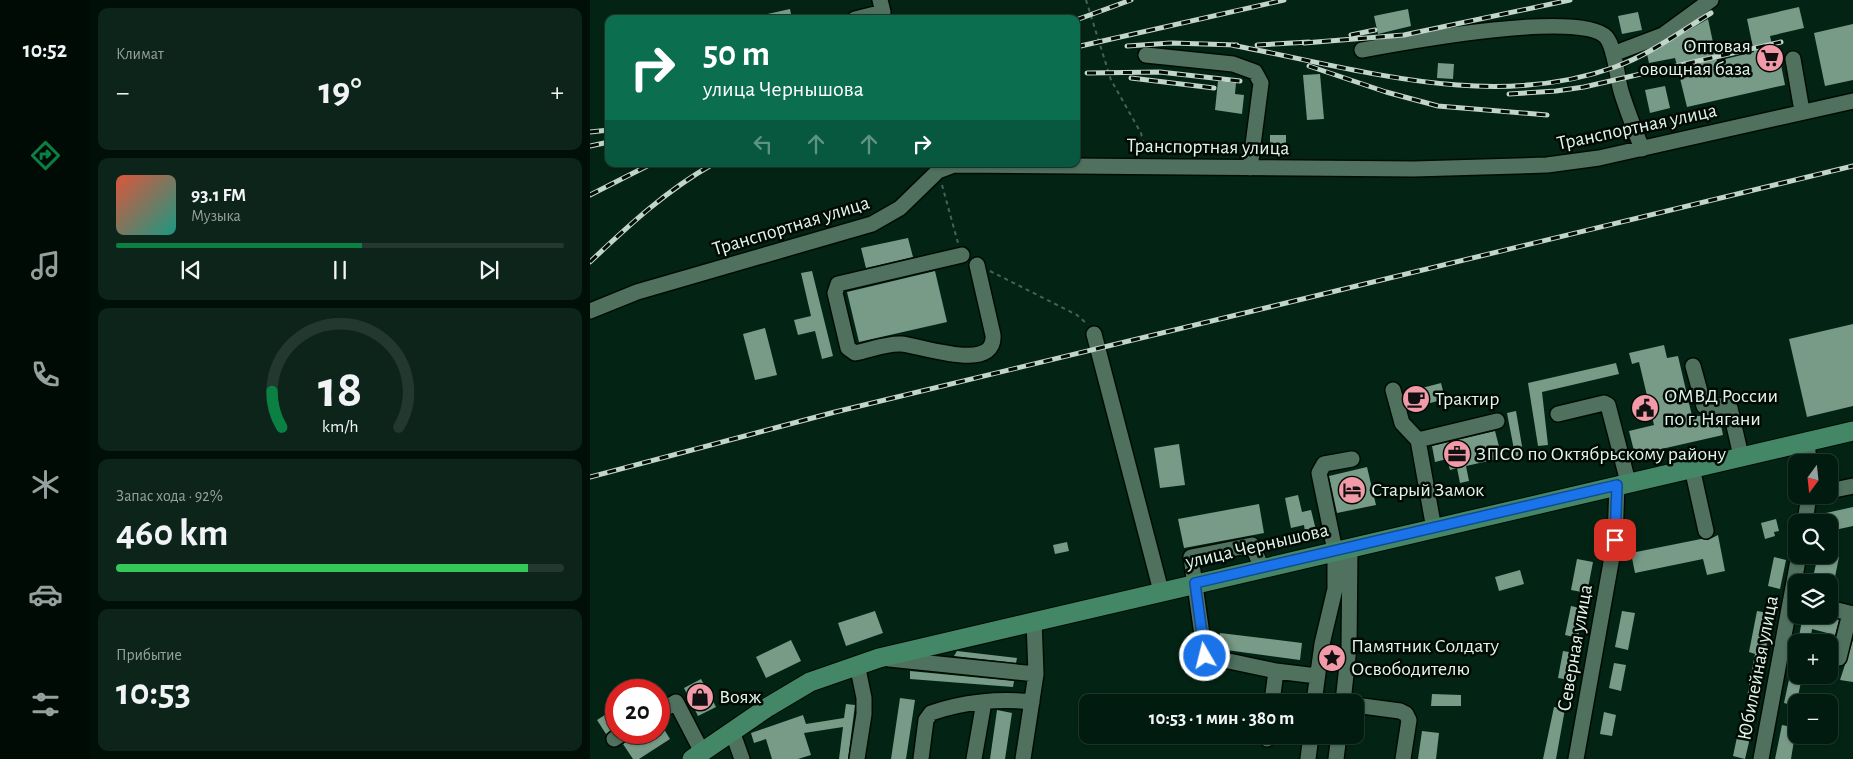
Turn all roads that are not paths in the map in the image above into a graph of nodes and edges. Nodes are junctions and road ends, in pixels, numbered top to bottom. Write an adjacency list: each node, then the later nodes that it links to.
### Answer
1 (880, 0): 3 (street)
2 (1711, 0): 5 (street)
3 (871, 15)
4 (1362, 50): 5 (street)
5 (1613, 54): 10 (street)
6 (1146, 55): 13 (street)
7 (1793, 60): 9 (street)
8 (1853, 101): 9 (street, Транспортная улица)
9 (1802, 111): 10 (street, Транспортная улица)
10 (1642, 149): 13 (street, Транспортная улица)
11 (1080, 166): 13 (street, Транспортная улица)
12 (944, 167): 16 (street, Транспортная улица)
13 (1250, 168)
14 (962, 255): 15 (street)
15 (977, 265)
16 (590, 312)
17 (1094, 334): 37 (street)
18 (1693, 366): 26 (street)
19 (1393, 390): 23 (street)
20 (1558, 414): 29 (street, Северная улица)
21 (1497, 421): 23 (street)
22 (1853, 431): 24 (main road, улица Чернышова)
23 (1418, 440): 32 (street)
24 (1807, 441): 25 (street); 26 (main road, улица Чернышова)
25 (1808, 454)
26 (1741, 456): 28 (main road, улица Чернышова)
27 (1352, 459): 34 (street)
28 (1692, 468): 29 (main road, улица Чернышова); 33 (street)
29 (1623, 483): 32 (main road, улица Чернышова); 69 (street, Северная улица)
30 (1853, 486): 31 (street)
31 (1838, 489)
32 (1434, 529): 34 (main road, улица Чернышова)
33 (1706, 530)
34 (1342, 550): 35 (main road, улица Чернышова); 42 (street); 43 (street)
35 (1262, 568): 36 (main road, улица Чернышова); 36 (street)
36 (1195, 583): 37 (main road, улица Чернышова); 47 (street)
37 (1161, 591): 40 (main road, улица Чернышова)
38 (1838, 610): 39 (street)
39 (1852, 614): 45 (street)
40 (1034, 620): 44 (main road, улица Чернышова); 48 (street)
41 (1789, 624): 70 (street, Юбилейная улица)
42 (1322, 644): 43 (street); 49 (street)
43 (1349, 647): 52 (street)
44 (879, 658): 46 (main road, улица Чернышова); 48 (street)
45 (1839, 658)
46 (857, 664): 57 (main road, улица Чернышова); 62 (street)
47 (1276, 671): 49 (street); 50 (street)
48 (1036, 674): 54 (street)
49 (1318, 676): 51 (street)
50 (1273, 694)
51 (1315, 694)
52 (1344, 694)
53 (984, 702): 54 (street); 63 (street); 64 (street)
54 (1032, 702): 65 (street)
55 (670, 706): 60 (street)
56 (1364, 706): 68 (street)
57 (732, 731): 60 (main road, улица Чернышова); 61 (street)
58 (1310, 744): 66 (street)
59 (1338, 744): 67 (street)
60 (697, 755)
61 (742, 759)
62 (857, 759)
63 (921, 759)
64 (974, 759)
65 (1023, 759)
66 (1308, 759)
67 (1336, 759)
68 (1404, 759)
69 (1576, 759)
70 (1761, 759)

